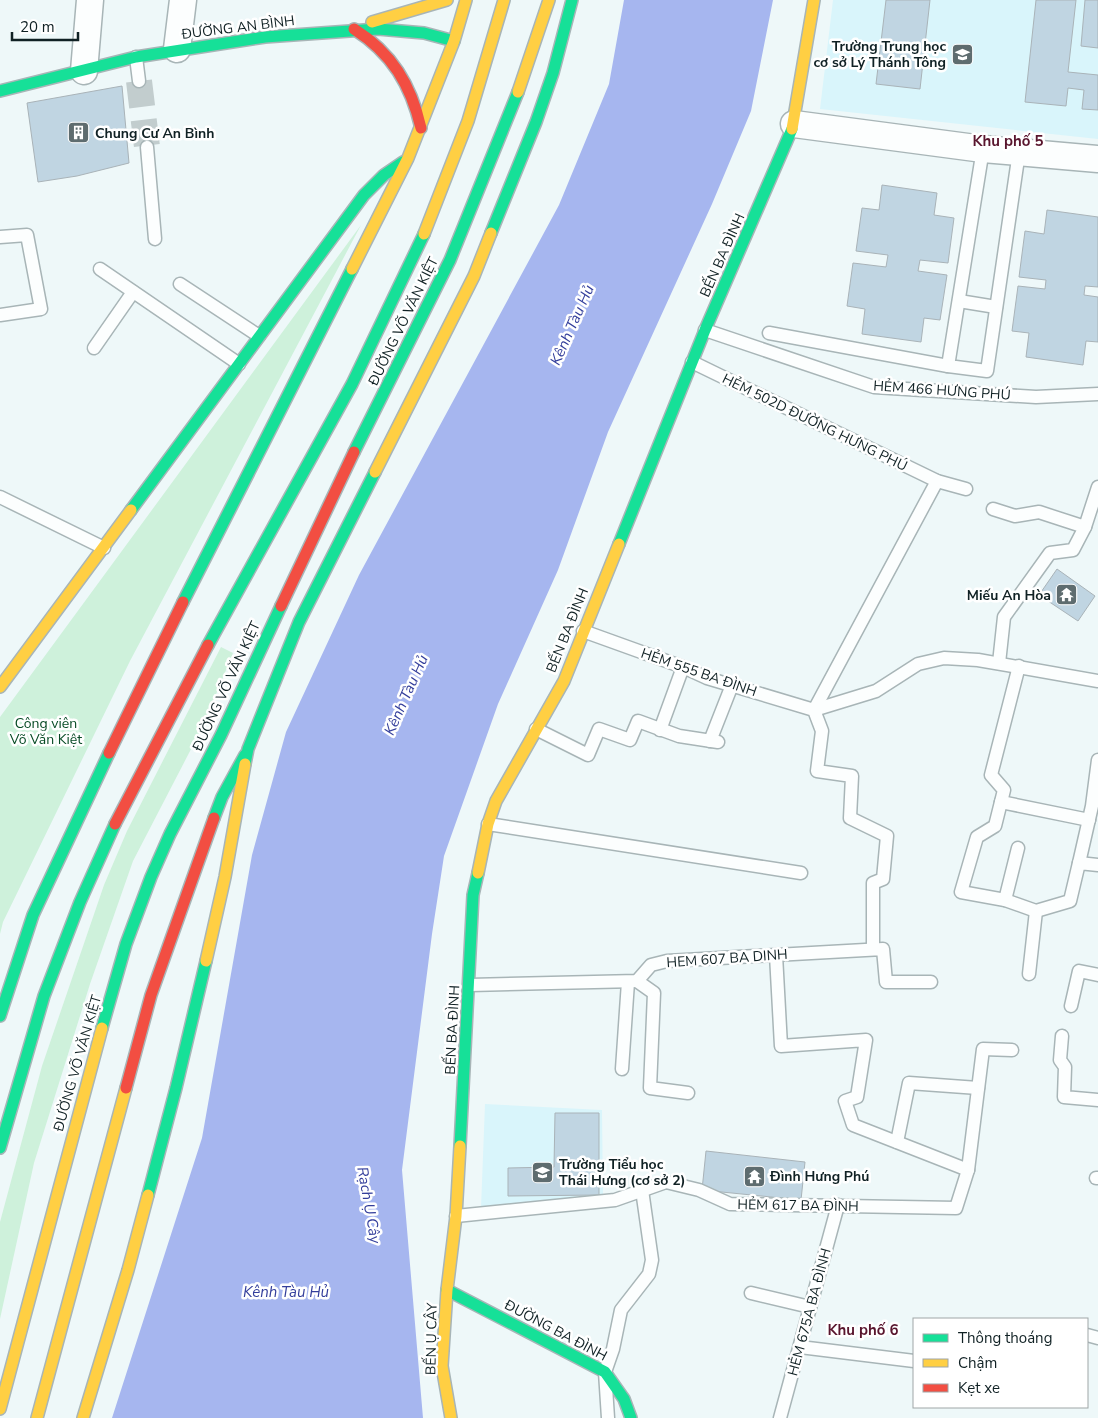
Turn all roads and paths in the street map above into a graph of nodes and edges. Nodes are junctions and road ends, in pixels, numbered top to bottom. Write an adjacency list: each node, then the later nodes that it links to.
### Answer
1 (90, 0): 14 (street)
2 (183, 0): 11 (street)
3 (447, 0): 9 (main road)
4 (466, 0): 10 (main road)
5 (504, 0): 86 (main road, ĐƯỜNG VÕ VĂN KIỆT)
6 (549, 0): 13 (main road, ĐƯỜNG VÕ VĂN KIỆT)
7 (572, 0): 13 (main road, ĐƯỜNG VÕ VĂN KIỆT)
8 (814, 0): 17 (main road, BẾN BA ĐÌNH)
9 (354, 30): 10 (main road, ĐƯỜNG AN BÌNH); 11 (main road, ĐƯỜNG AN BÌNH); 18 (main road)
10 (458, 42): 18 (main road)
11 (177, 50): 12 (main road, ĐƯỜNG AN BÌNH)
12 (136, 58): 14 (main road, ĐƯỜNG AN BÌNH); 15 (lane)
13 (536, 68): 45 (main road, ĐƯỜNG VÕ VĂN KIỆT); 48 (main road, ĐƯỜNG VÕ VĂN KIỆT)
14 (84, 72): 16 (main road, ĐƯỜNG AN BÌNH)
15 (139, 81)
16 (0, 91)
17 (794, 124): 20 (street); 32 (main road, BẾN BA ĐÌNH)
18 (421, 128): 22 (main road)
19 (147, 147): 25 (lane)
20 (983, 149): 21 (street); 29 (lane)
21 (1019, 152): 23 (street); 30 (lane)
22 (408, 158): 34 (main road); 78 (main road)
23 (1098, 159)
24 (0, 237): 31 (lane)
25 (155, 239)
26 (100, 269): 28 (lane)
27 (180, 284): 34 (lane)
28 (133, 292): 35 (lane); 37 (lane)
29 (958, 300): 30 (lane); 38 (lane)
30 (996, 307): 38 (lane)
31 (0, 315)
32 (705, 330): 36 (main road, BẾN BA ĐÌNH); 39 (lane, HẺM 466 HƯNG PHÚ)
33 (769, 333): 38 (lane)
34 (259, 336): 37 (main road)
35 (94, 348)
36 (692, 362): 40 (lane, HẺM 502D ĐƯỜNG HƯNG PHÚ); 49 (main road, BẾN BA ĐÌNH)
37 (239, 364): 47 (main road)
38 (948, 366)
39 (1098, 394)
40 (937, 481): 42 (lane, HẺM 502D ĐƯỜNG HƯNG PHÚ); 56 (lane)
41 (1098, 487): 46 (lane)
42 (966, 489)
43 (0, 497): 47 (lane)
44 (993, 509): 46 (lane)
45 (325, 510): 48 (main road); 97 (main road, ĐƯỜNG VÕ VĂN KIỆT)
46 (1085, 527): 50 (lane)
47 (104, 548): 55 (main road)
48 (299, 622): 59 (main road, ĐƯỜNG VÕ VĂN KIỆT)
49 (583, 632): 52 (lane, HẺM 555 BA ĐÌNH); 57 (main road, BẾN BA ĐÌNH)
50 (998, 663): 51 (lane); 56 (lane)
51 (1019, 666): 53 (lane); 61 (lane)
52 (683, 667): 54 (lane, HẺM 555 BA ĐÌNH); 58 (lane)
53 (1098, 681)
54 (732, 685): 56 (lane, HẺM 555 BA ĐÌNH); 58 (lane)
55 (0, 687)
56 (814, 710): 70 (lane)
57 (536, 729): 58 (lane); 63 (main road, BẾN BA ĐÌNH)
58 (660, 730)
59 (248, 749): 98 (main road); 99 (main road, ĐƯỜNG VÕ VĂN KIỆT)
60 (1098, 760): 62 (lane)
61 (1001, 802): 62 (lane); 68 (lane)
62 (1089, 820): 65 (lane)
63 (488, 824): 67 (lane); 76 (main road, BẾN BA ĐÌNH)
64 (1018, 848): 68 (lane)
65 (1079, 863): 66 (lane); 69 (lane)
66 (1098, 866)
67 (800, 872)
68 (1005, 900): 69 (lane)
69 (1036, 911): 72 (lane)
70 (873, 949): 71 (lane, HEM 607 BA DINH); 75 (lane)
71 (776, 955): 74 (lane, HEM 607 BA DINH); 85 (lane)
72 (1029, 974)
73 (1098, 975): 77 (lane)
74 (632, 981): 76 (lane); 81 (lane); 83 (lane)
75 (931, 982)
76 (470, 984): 90 (main road, BẾN BA ĐÌNH)
77 (1071, 1006)
78 (0, 1016)
79 (1062, 1036): 84 (lane)
80 (1012, 1050): 82 (lane, HẺM 617 BA ĐÌNH)
81 (622, 1069)
82 (978, 1088): 85 (lane); 87 (lane, HẺM 617 BA ĐÌNH)
83 (688, 1093)
84 (1098, 1100)
85 (897, 1142): 87 (lane)
86 (0, 1148)
87 (968, 1170): 89 (lane, HẺM 617 BA ĐÌNH)
88 (642, 1190): 89 (lane, HẺM 617 BA ĐÌNH); 90 (lane, HẺM 617 BA ĐÌNH); 96 (lane)
89 (838, 1206): 93 (lane, HẺM 675A BA ĐÌNH)
90 (456, 1216): 91 (main road, BẾN BA ĐÌNH)
91 (447, 1290): 96 (main road, ĐƯỜNG BA ĐÌNH); 100 (main road, BẾN Ụ CÂY)
92 (751, 1293): 93 (lane)
93 (810, 1307): 94 (lane, HẺM 675A BA ĐÌNH)
94 (800, 1347): 95 (lane); 103 (lane, HẺM 675A BA ĐÌNH)
95 (913, 1361)
96 (605, 1372): 101 (lane); 102 (main road, ĐƯỜNG BA ĐÌNH)
97 (0, 1409)
98 (37, 1418)
99 (83, 1418)
100 (451, 1418)
101 (608, 1418)
102 (631, 1418)
103 (780, 1418)

